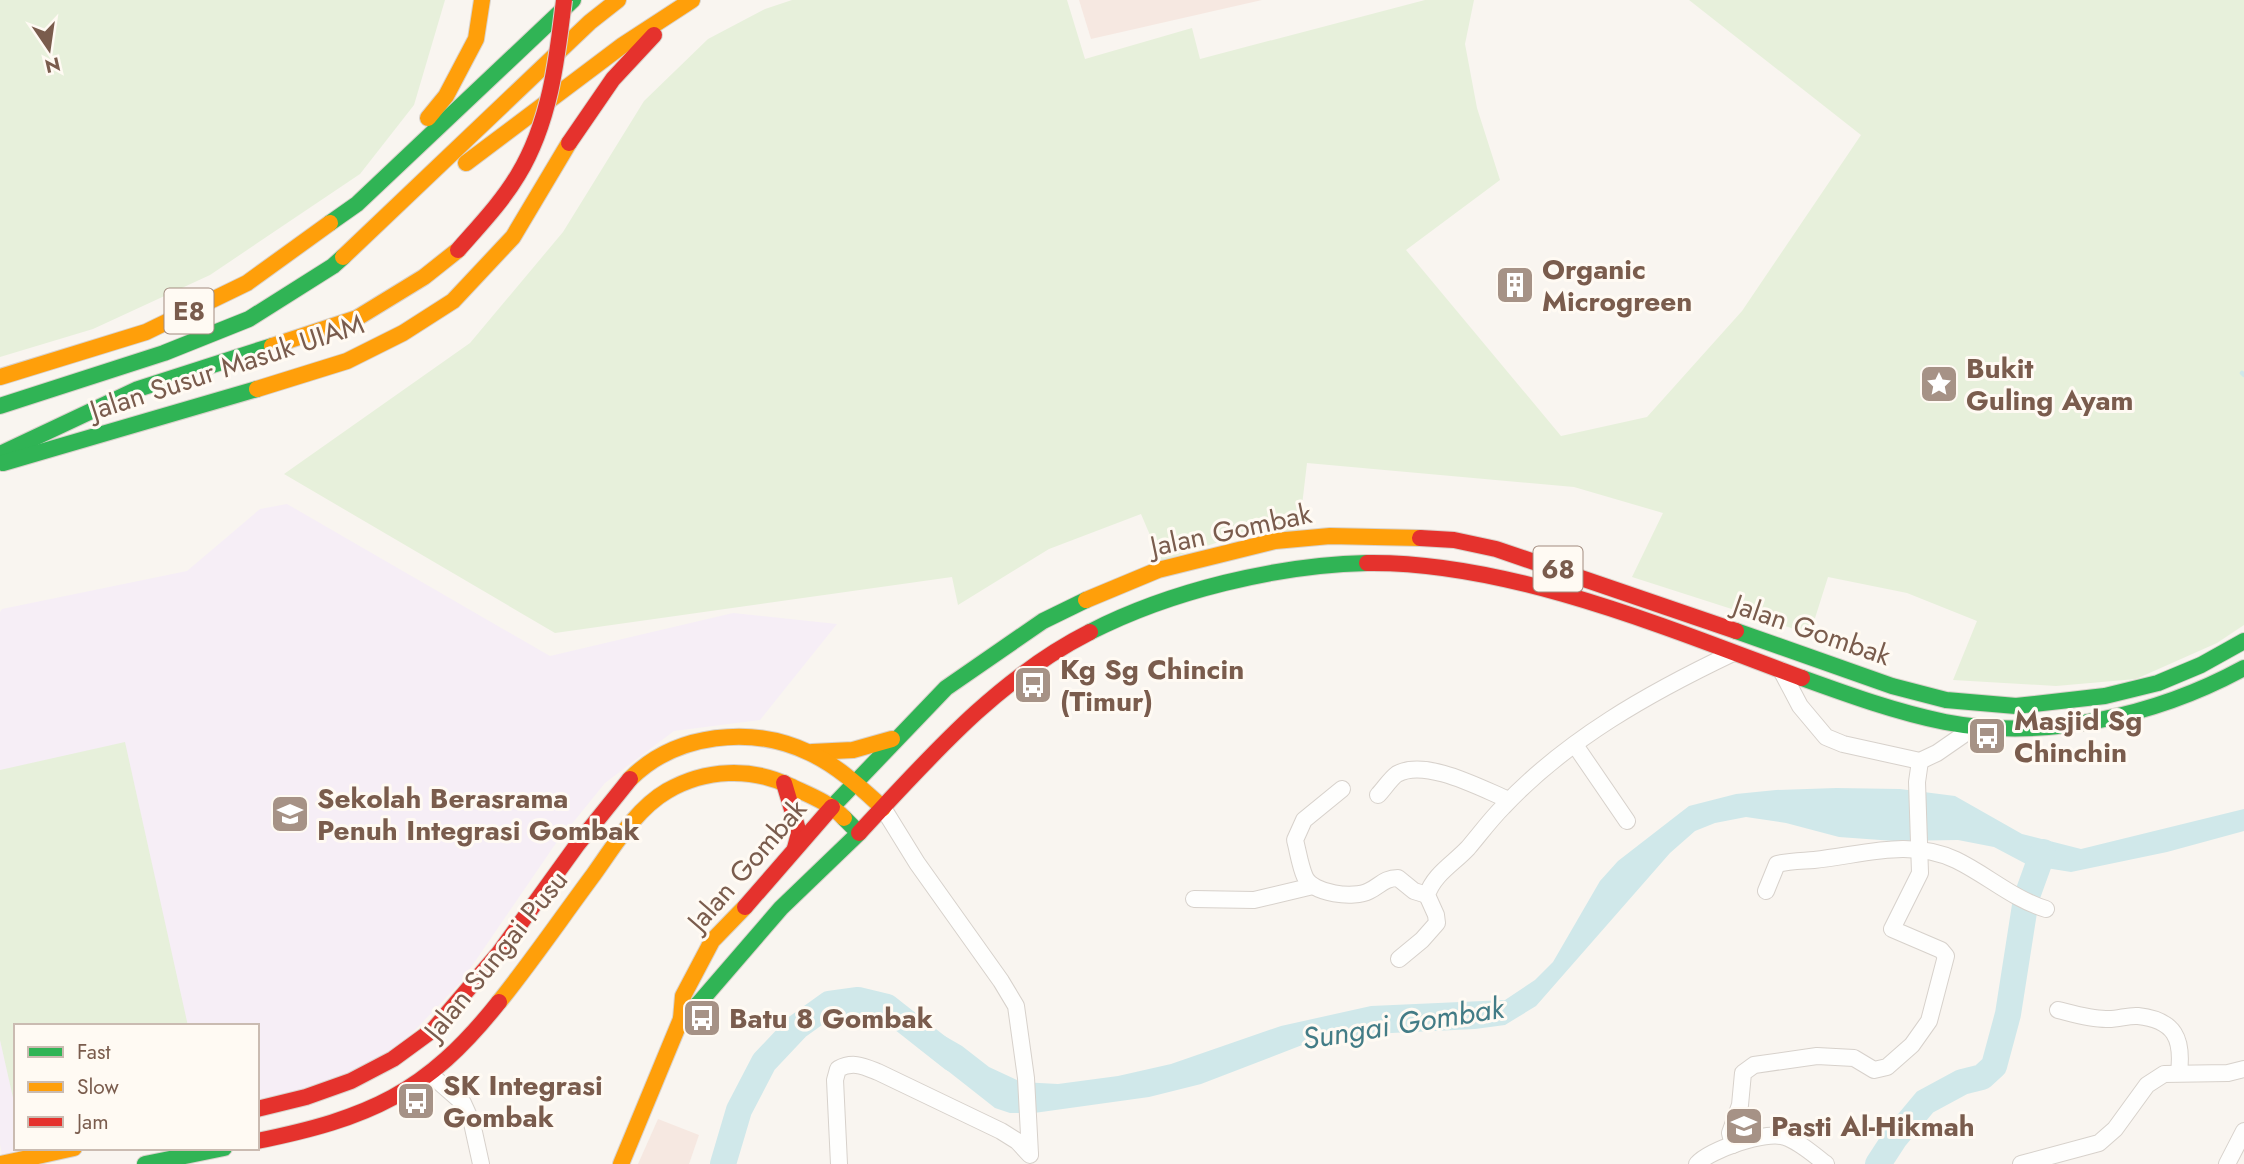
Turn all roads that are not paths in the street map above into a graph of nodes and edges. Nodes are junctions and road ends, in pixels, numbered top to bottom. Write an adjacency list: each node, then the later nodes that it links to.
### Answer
1 (482, 0): 6 (main road)
2 (564, 0): 8 (main road, bridge)
3 (573, 0): 6 (main road, E8)
4 (618, 0): 7 (main road, E8)
5 (693, 0): 7 (main road); 13 (main road, Jalan Susur Masuk UIAM)
6 (357, 204): 9 (main road, E8)
7 (333, 266): 10 (main road, E8)
8 (270, 348): 11 (main road); 12 (main road)
9 (0, 377)
10 (0, 406)
11 (0, 416)
12 (0, 454)
13 (0, 464)
14 (2244, 641): 19 (main road, Jalan Gombak / 68)
15 (1733, 653): 17 (main road, Jalan Gombak / 68); 20 (street); 29 (main road, Jalan Gombak / 68)
16 (2244, 668): 18 (main road, Jalan Gombak / 68)
17 (1781, 670): 18 (main road, Jalan Gombak / 68); 22 (street)
18 (1976, 726): 22 (street)
19 (899, 736): 21 (main road); 23 (main road, Jalan Gombak / 68)
20 (1575, 745): 27 (street); 30 (street)
21 (812, 752): 23 (main road, Jalan Sungai Pusu); 45 (main road, Jalan Sungai Pusu)
22 (1920, 761): 33 (street)
23 (855, 781): 28 (main road, Jalan Gombak / 68); 29 (main road, Jalan Sungai Pusu)
24 (785, 783): 28 (main road, Jalan Sungai Pusu); 32 (main road); 44 (main road, Jalan Sungai Pusu)
25 (1342, 789): 34 (street)
26 (1378, 795): 27 (street)
27 (1509, 800): 36 (street)
28 (832, 807): 31 (main road, Jalan Sungai Pusu); 32 (main road, Jalan Gombak / 68)
29 (883, 808): 31 (main road, Jalan Gombak / 68); 51 (street)
30 (1627, 821)
31 (859, 834): 41 (main road, Jalan Gombak / 68)
32 (795, 848): 41 (main road, Jalan Gombak / 68)
33 (1920, 848): 35 (street); 38 (street); 48 (street)
34 (1313, 886): 36 (street); 37 (street)
35 (1766, 891)
36 (1427, 895): 39 (street)
37 (1194, 899)
38 (2041, 907)
39 (1399, 959)
40 (2058, 1010): 43 (street)
41 (681, 1019): 55 (main road, Jalan Gombak / 68)
42 (2244, 1069): 43 (street)
43 (2179, 1072): 59 (street)
44 (430, 1074): 47 (main road, Jalan Sungai Pusu); 54 (street)
45 (259, 1109)
46 (2244, 1130): 60 (street)
47 (259, 1142)
48 (1733, 1145): 57 (street); 58 (street)
49 (65, 1150): 52 (main road)
50 (214, 1150): 53 (main road)
51 (1032, 1159): 56 (street)
52 (1, 1164)
53 (145, 1164)
54 (481, 1164)
55 (621, 1164)
56 (839, 1164)
57 (1697, 1164)
58 (1826, 1164)
59 (2021, 1164)
60 (2227, 1164)

